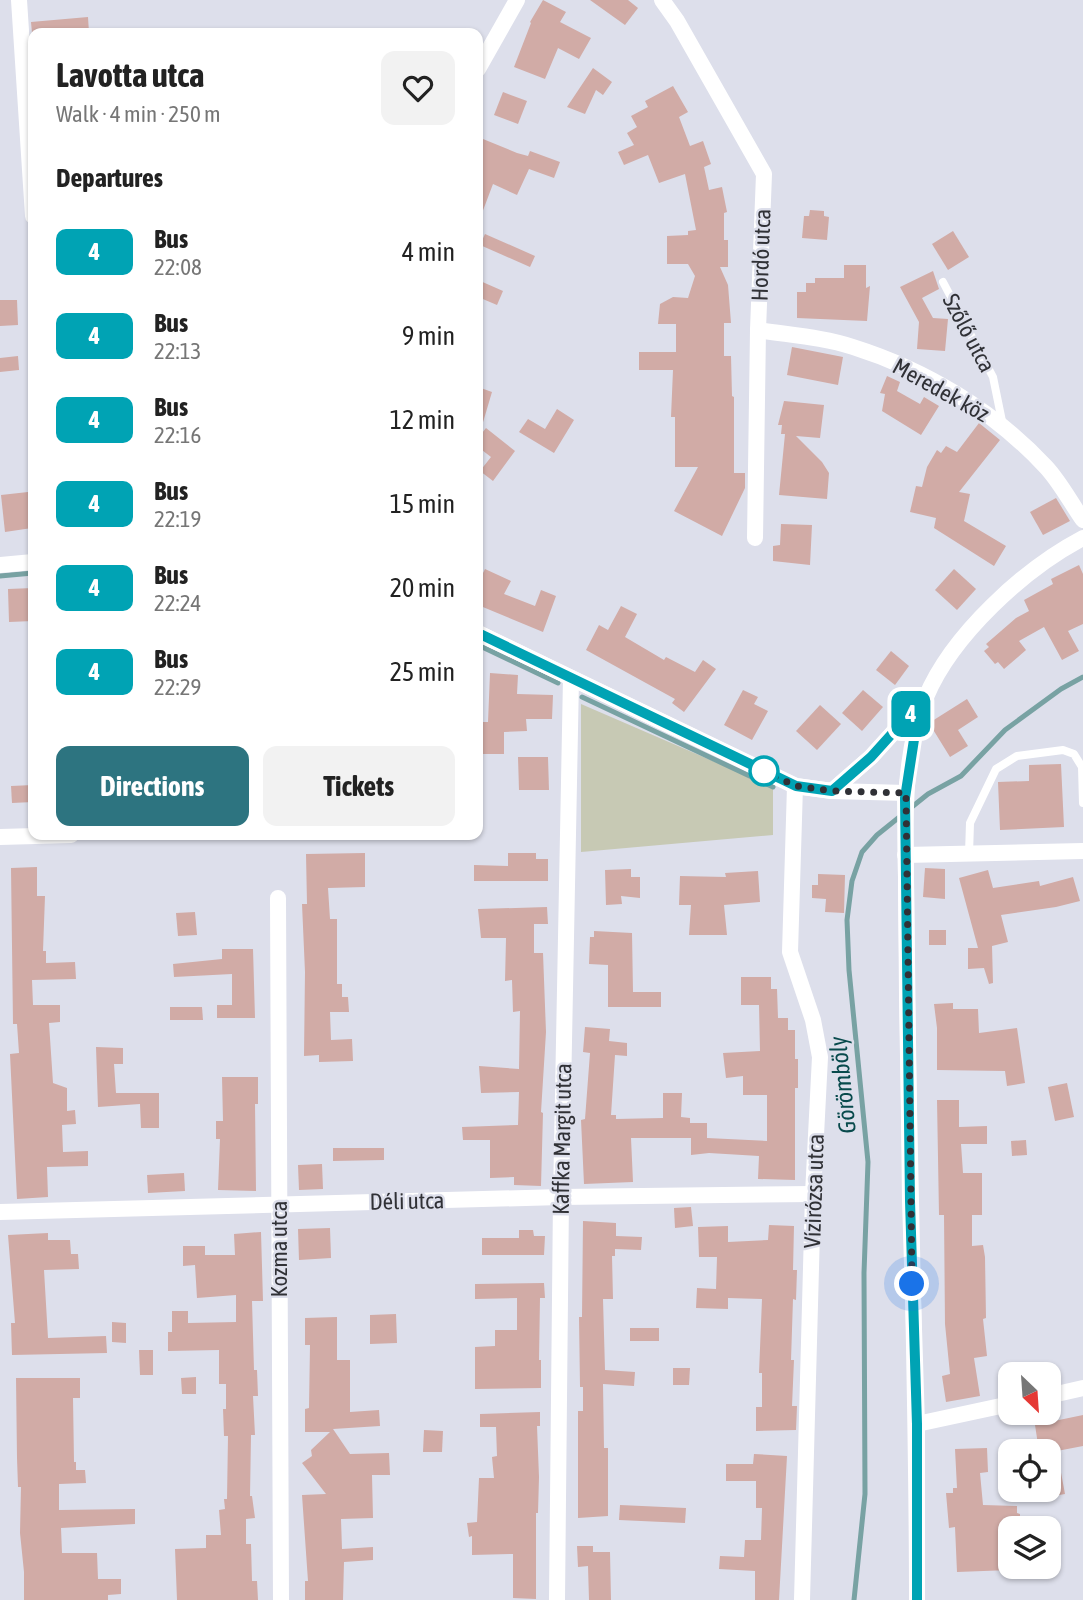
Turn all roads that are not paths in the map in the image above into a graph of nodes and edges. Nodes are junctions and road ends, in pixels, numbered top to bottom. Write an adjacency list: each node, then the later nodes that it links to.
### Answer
1 (19, 0): 5 (street)
2 (517, 0): 4 (street)
3 (662, 0): 7 (street, Hordó utca)
4 (483, 60)
5 (28, 139)
6 (943, 282): 8 (lane, Szőlő utca)
7 (758, 330): 8 (street, Meredek köz); 10 (street, Hordó utca)
8 (1003, 426): 9 (street, Meredek köz)
9 (1083, 520)
10 (755, 538)
11 (1083, 538): 16 (street)
12 (28, 562): 13 (street)
13 (0, 565)
14 (483, 635): 15 (street)
15 (571, 678): 17 (street); 28 (street, Kaffka Margit utca)
16 (926, 696): 18 (street); 19 (street)
17 (796, 786): 18 (street); 27 (street, Vízirózsa utca)
18 (832, 791): 19 (street)
19 (906, 795): 24 (street)
20 (1083, 803): 25 (lane)
21 (0, 836): 22 (street)
22 (28, 836)
23 (1083, 850): 25 (street)
24 (905, 855): 25 (street); 34 (street)
25 (969, 855)
26 (278, 898): 29 (street, Kozma utca)
27 (813, 1194): 28 (street, Déli utca); 37 (street, Vízirózsa utca)
28 (561, 1197): 29 (street, Déli utca); 36 (street, Kaffka Margit utca)
29 (278, 1205): 30 (street, Déli utca); 35 (street, Kozma utca)
30 (0, 1212)
31 (1083, 1388): 32 (street)
32 (1061, 1393)
33 (998, 1407): 34 (street)
34 (917, 1424): 38 (street)
35 (281, 1600)
36 (557, 1600)
37 (802, 1600)
38 (917, 1600)

